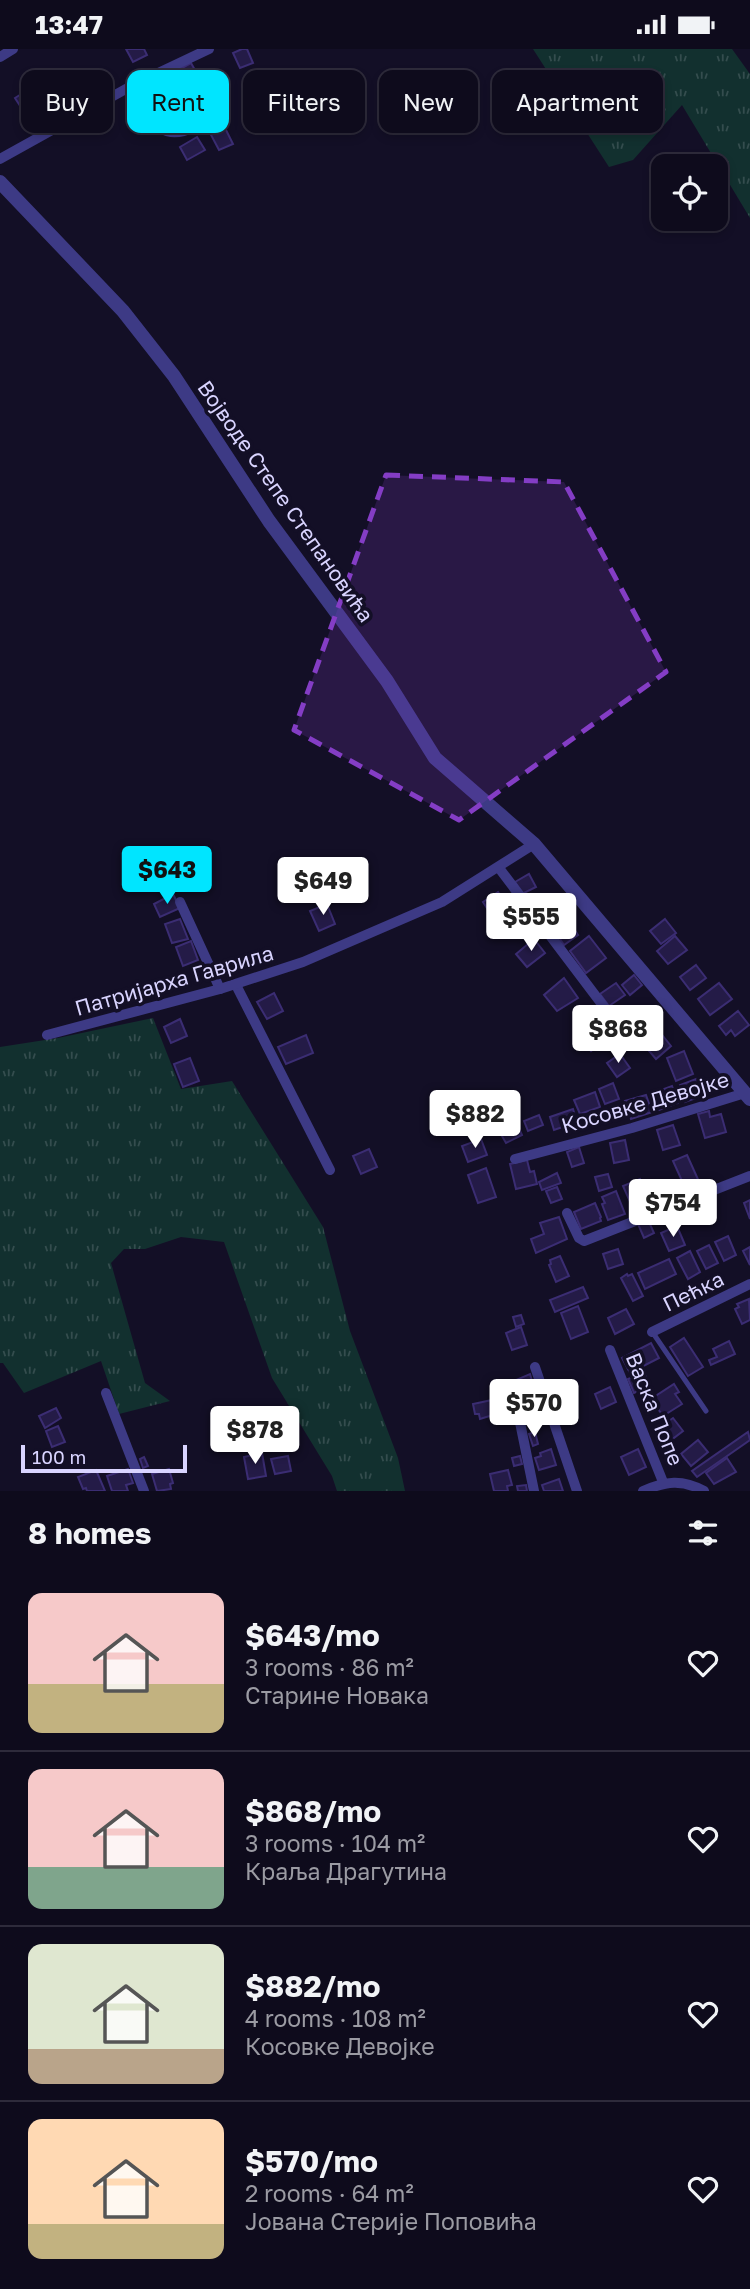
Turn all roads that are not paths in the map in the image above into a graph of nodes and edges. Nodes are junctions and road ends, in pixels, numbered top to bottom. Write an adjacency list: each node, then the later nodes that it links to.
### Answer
1 (13, 49): 3 (street)
2 (209, 49): 4 (street)
3 (0, 57)
4 (164, 70)
5 (127, 88): 6 (street)
6 (0, 159)
7 (0, 182): 8 (street, Војводе Степе Степановића)
8 (534, 844): 9 (street, Патријарха Гаврила); 15 (street, Војводе Степе Степановића)
9 (499, 868): 11 (street, Патријарха Гаврила); 14 (street)
10 (180, 902): 12 (street)
11 (236, 985): 12 (street, Патријарха Гаврила); 17 (street)
12 (220, 989): 13 (street, Патријарха Гаврила)
13 (47, 1035)
14 (629, 1040)
15 (748, 1096): 16 (street, Косовке Девојке)
16 (515, 1159)
17 (330, 1170)
18 (750, 1176): 19 (street)
19 (567, 1213)
20 (750, 1284): 21 (street, Пећка)
21 (652, 1332): 26 (lane)
22 (610, 1350): 27 (street, Васка Попе)
23 (535, 1367): 30 (street)
24 (106, 1393): 28 (street)
25 (515, 1398): 29 (street)
26 (706, 1411)
27 (663, 1482): 31 (street); 32 (street)
28 (144, 1491)
29 (534, 1491)
30 (577, 1491)
31 (643, 1491)
32 (704, 1491)

